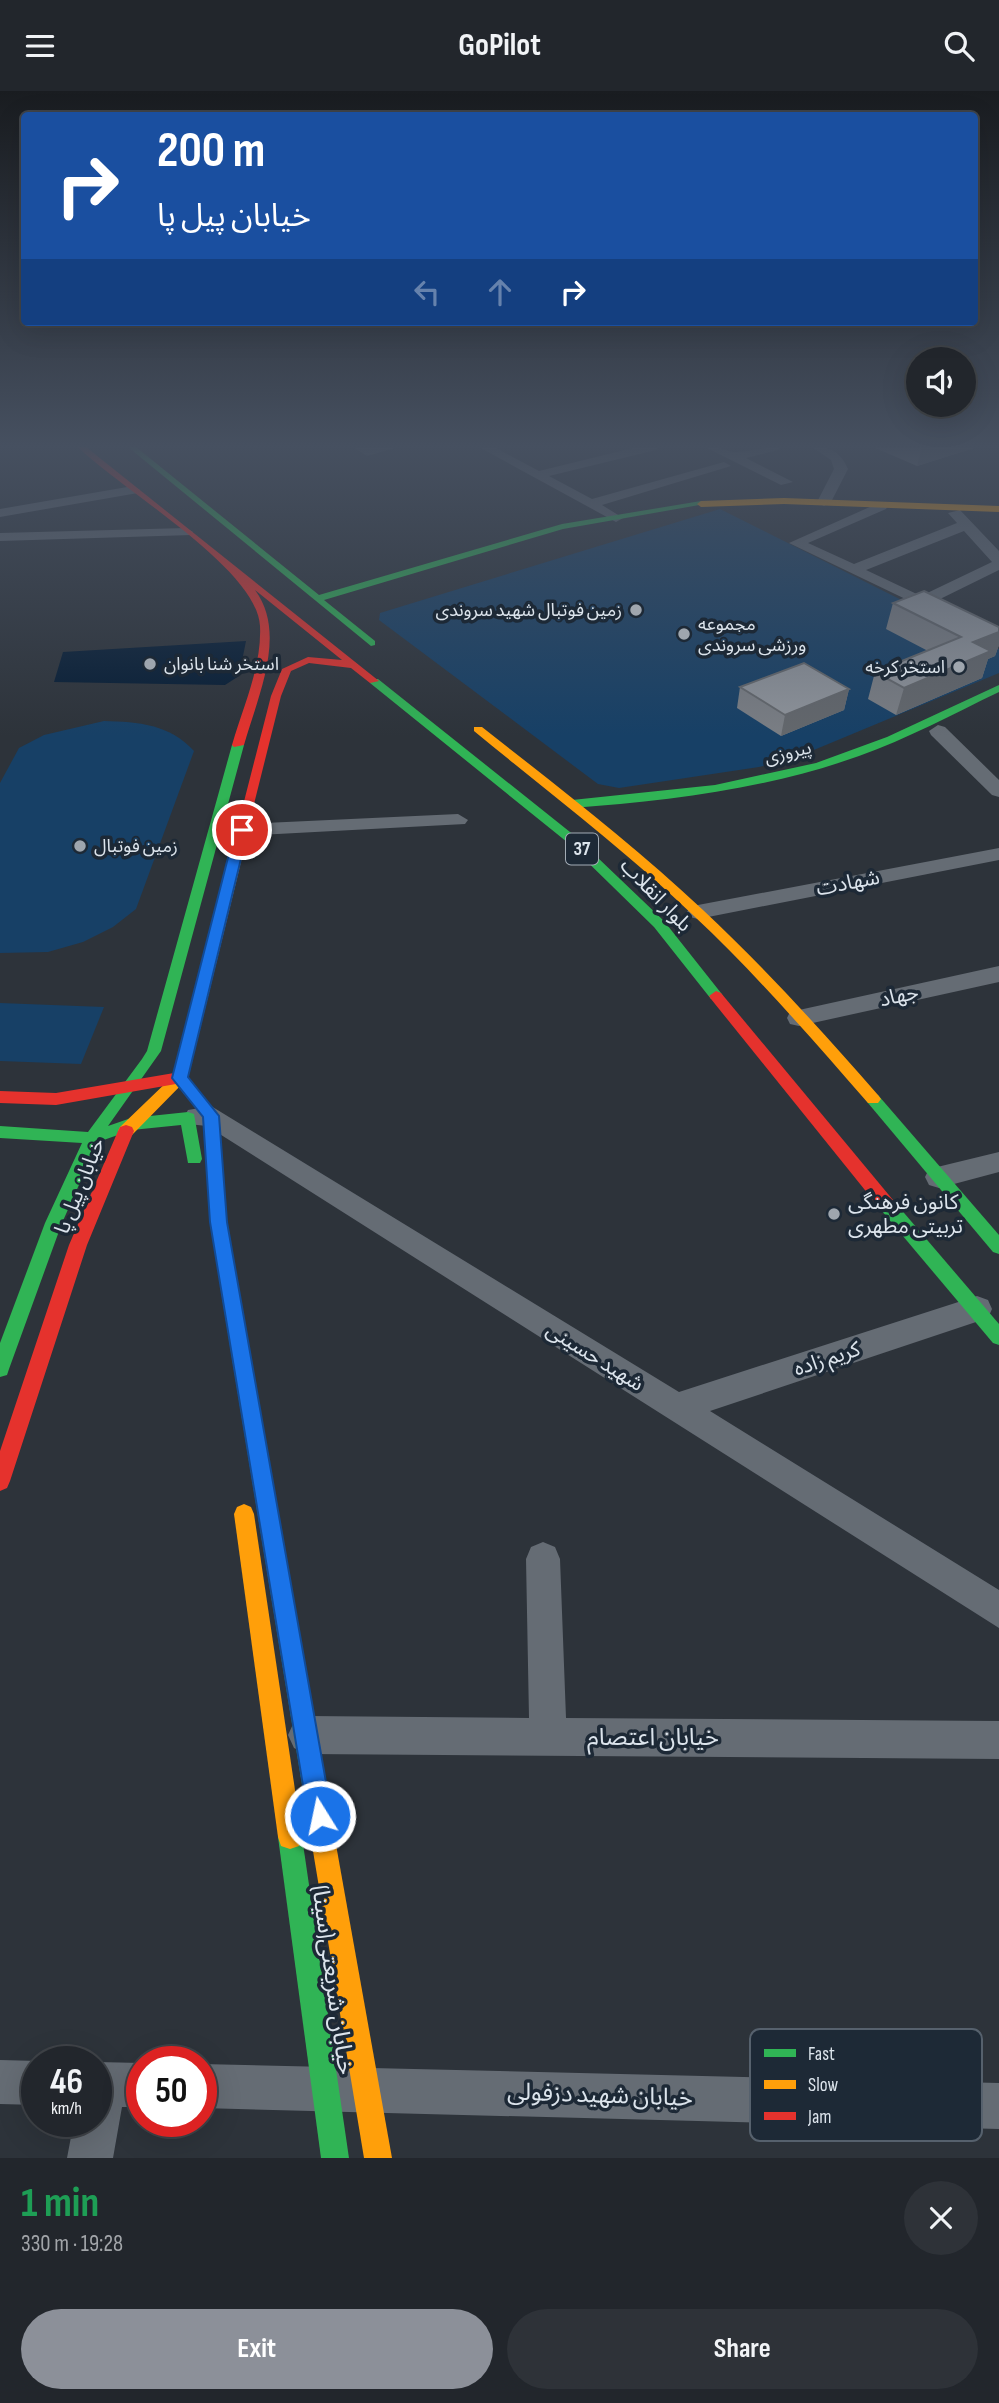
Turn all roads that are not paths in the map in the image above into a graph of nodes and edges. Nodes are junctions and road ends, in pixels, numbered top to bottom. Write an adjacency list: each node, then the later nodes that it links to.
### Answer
1 (200, 543): 9 (main road, بلوار انقلاب / 37)
2 (243, 543): 9 (main road)
3 (247, 543): 15 (main road)
4 (504, 543): 14 (main road)
5 (561, 543): 11 (main road)
6 (797, 543): 13 (street)
7 (920, 543): 13 (street)
8 (982, 543): 10 (street)
9 (215, 555): 12 (main road, بلوار انقلاب / 37)
10 (999, 562): 16 (street)
11 (497, 563)
12 (231, 569): 21 (main road, خیابان پیل پا); 22 (main road, بلوار انقلاب / 37)
13 (853, 570): 16 (street)
14 (348, 590): 15 (main road); 17 (main road)
15 (317, 599): 17 (main road)
16 (922, 603): 18 (street)
17 (335, 614): 19 (main road)
18 (999, 639)
19 (385, 655)
20 (295, 663): 21 (main road); 22 (main road); 31 (main road)
21 (260, 664): 38 (main road, خیابان پیل پا)
22 (356, 665): 41 (main road, بلوار انقلاب / 37)
23 (999, 688): 28 (main road, پیروزی)
24 (999, 703): 26 (main road, پیروزی)
25 (467, 721): 28 (main road, بلوار انقلاب / 37)
26 (938, 731): 27 (street); 30 (main road, پیروزی)
27 (999, 791)
28 (572, 804): 30 (main road, بلوار انقلاب / 37)
29 (458, 820): 31 (street)
30 (612, 821): 33 (main road, بلوار انقلاب / 37)
31 (242, 830): 37 (main road)
32 (999, 854): 33 (street, شهادت)
33 (698, 912): 35 (main road, بلوار انقلاب / 37)
34 (999, 974): 35 (street, جهاد)
35 (799, 1017): 36 (main road, بلوار انقلاب / 37)
36 (853, 1075): 40 (main road); 50 (main road, بلوار انقلاب / 37)
37 (180, 1078): 38 (main road); 43 (main road); 44 (main road, خیابان پیل پا)
38 (132, 1086): 39 (main road); 46 (main road, خیابان پیل پا)
39 (0, 1097)
40 (850, 1099)
41 (798, 1100): 42 (main road); 53 (main road, بلوار انقلاب / 37)
42 (832, 1107)
43 (200, 1117): 44 (main road); 49 (main road); 59 (street, شهید حسینی); 64 (main road, خیابان شریعتی(سینا))
44 (131, 1124): 46 (main road); 60 (main road, خیابان پیل پا)
45 (0, 1132): 46 (main road)
46 (92, 1137): 58 (main road, خیابان پیل پا)
47 (999, 1161): 50 (street)
48 (907, 1166): 50 (main road)
49 (196, 1173)
50 (935, 1174): 54 (main road, بلوار انقلاب / 37)
51 (888, 1175): 53 (main road)
52 (200, 1201): 55 (main road)
53 (887, 1203): 56 (main road, بلوار انقلاب / 37)
54 (999, 1247)
55 (212, 1284)
56 (977, 1309): 57 (main road, بلوار انقلاب / 37); 59 (street, کریم زاده)
57 (999, 1337)
58 (0, 1369)
59 (676, 1408): 63 (street, شهید حسینی)
60 (0, 1481)
61 (241, 1492): 71 (main road, خیابان شریعتی(سینا))
62 (543, 1559): 65 (street)
63 (999, 1611)
64 (307, 1735): 65 (street, خیابان اعتصام); 71 (main road, خیابان شریعتی(سینا))
65 (548, 1736): 66 (street, خیابان اعتصام)
66 (999, 1740)
67 (0, 2082): 68 (street)
68 (21, 2083)
69 (114, 2084): 73 (street)
70 (217, 2086): 71 (street, خیابان شهید دزفولی)
71 (346, 2088): 72 (street, خیابان شهید دزفولی); 74 (main road, خیابان شریعتی(سینا)); 75 (main road, خیابان شریعتی(سینا))
72 (750, 2099)
73 (90, 2158)
74 (335, 2158)
75 (378, 2158)

